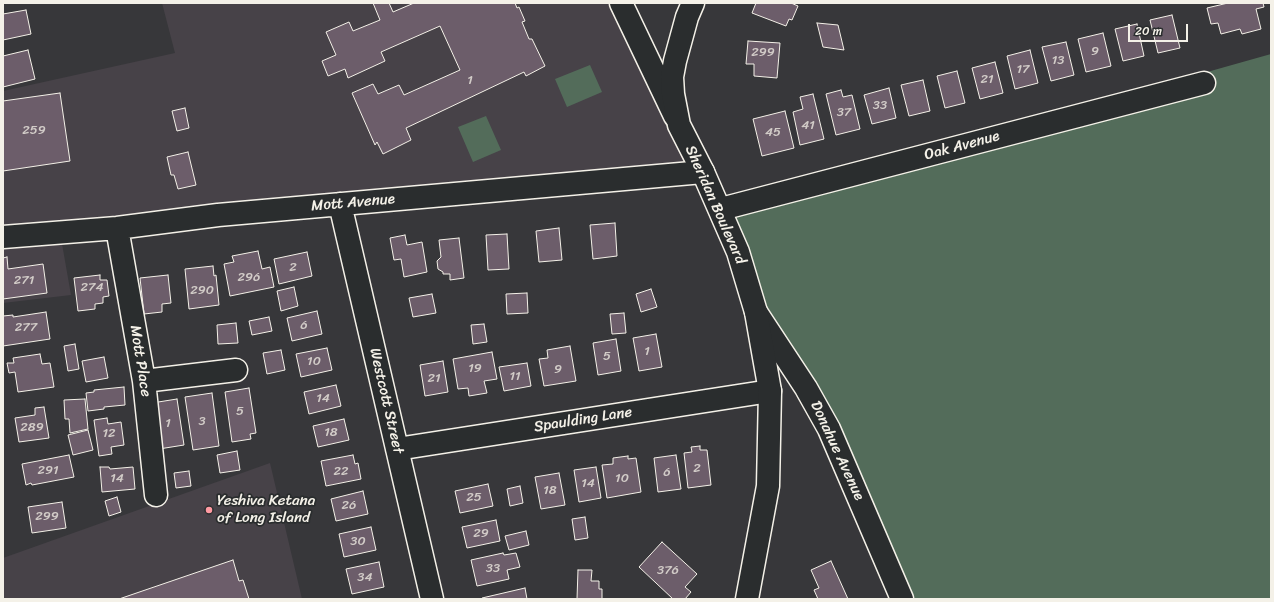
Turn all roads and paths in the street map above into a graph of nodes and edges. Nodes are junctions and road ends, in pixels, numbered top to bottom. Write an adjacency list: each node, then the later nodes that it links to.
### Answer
1 (621, 3): 4 (street)
2 (693, 3): 4 (street, Sheridan Boulevard)
3 (1204, 84): 7 (street, Oak Avenue)
4 (679, 125): 5 (street, Sheridan Boulevard)
5 (703, 172): 6 (street, Mott Avenue); 7 (street, Sheridan Boulevard)
6 (340, 204): 8 (street, Mott Avenue); 14 (street, Westcott Street)
7 (721, 210): 10 (street, Sheridan Boulevard)
8 (117, 228): 9 (street, Mott Avenue); 12 (street, Mott Place)
9 (3, 237)
10 (756, 312): 13 (street, Sheridan Boulevard); 18 (street, Donahue Avenue)
11 (236, 370): 12 (street)
12 (144, 380): 15 (street, Mott Place)
13 (770, 391): 14 (street, Spaulding Lane); 17 (street, Sheridan Boulevard)
14 (397, 450): 16 (street, Westcott Street)
15 (156, 495)
16 (432, 599)
17 (747, 599)
18 (902, 599)

